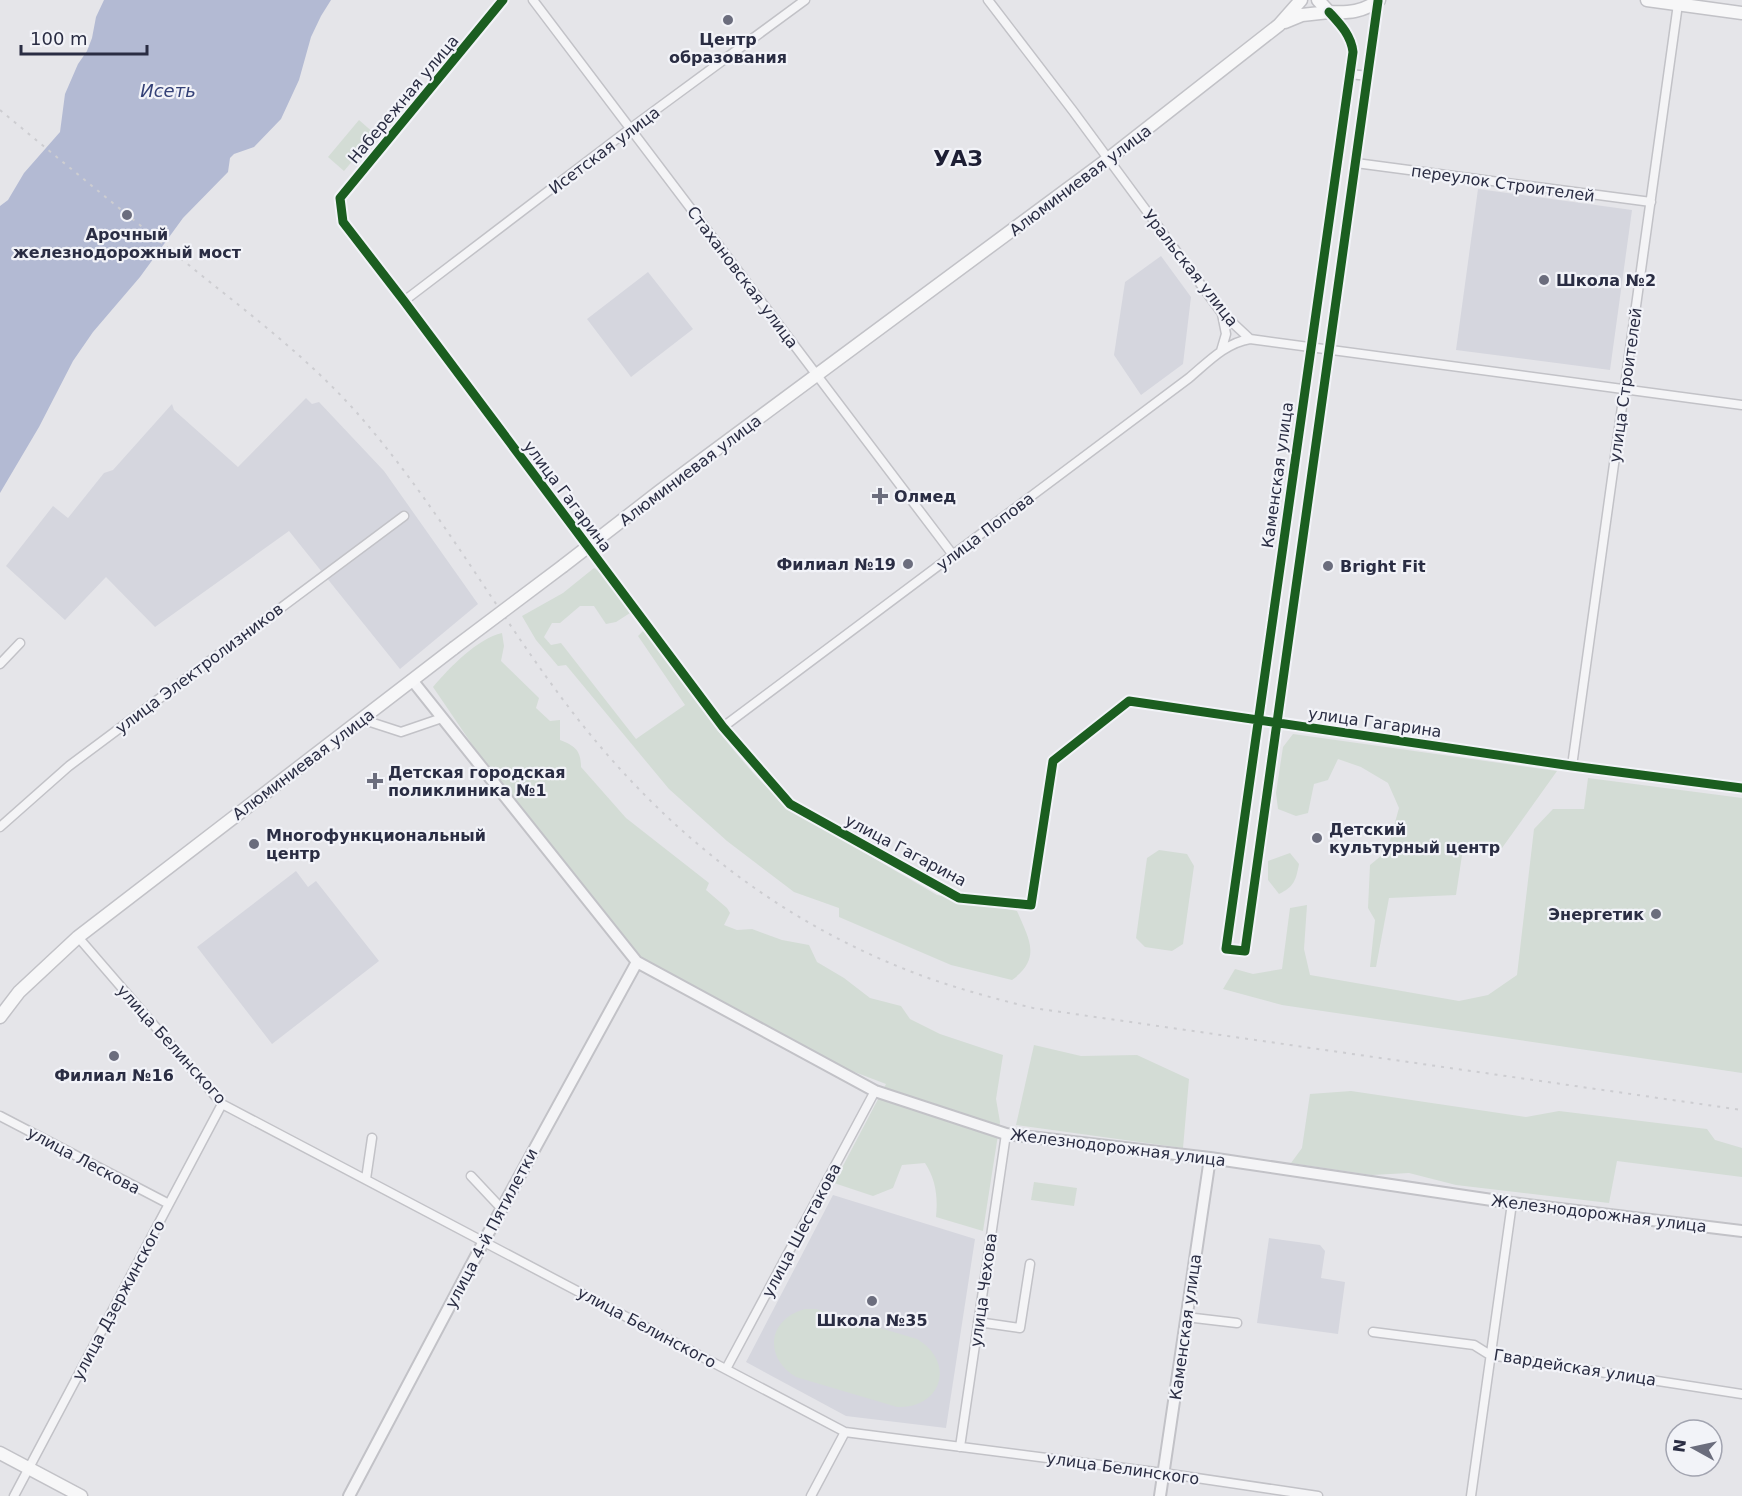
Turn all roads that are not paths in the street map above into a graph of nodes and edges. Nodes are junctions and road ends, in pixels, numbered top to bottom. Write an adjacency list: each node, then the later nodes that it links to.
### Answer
1 (503, 0): 19 (street, Набережная улица)
2 (533, 0): 15 (street, Стахановская улица)
3 (805, 0): 15 (street, Исетская улица)
4 (988, 0): 16 (street, Уральская улица)
5 (1300, 0): 12 (main road)
6 (1318, 0): 10 (main road)
7 (1379, 0): 10 (main road); 14 (street)
8 (1647, 0): 9 (main road)
9 (1678, 4): 11 (main road); 18 (street, улица Строителей)
10 (1329, 12): 12 (main road); 13 (street, Каменская улица)
11 (1742, 13)
12 (1279, 25): 16 (main road, Алюминиевая улица)
13 (1350, 74): 14 (street); 23 (street, Каменская улица)
14 (1368, 76): 17 (street)
15 (631, 128): 20 (street, Исетская улица); 26 (street, Стахановская улица)
16 (1108, 159): 21 (street, Уральская улица); 26 (main road, Алюминиевая улица)
17 (1356, 163): 18 (street, переулок Строителей); 25 (street)
18 (1651, 202): 27 (street, улица Строителей)
19 (343, 222): 20 (street, улица Гагарина)
20 (404, 301): 30 (street, улица Гагарина)
21 (1221, 312): 22 (street, Уральская улица); 24 (street)
22 (1250, 339): 23 (street, Уральская улица); 24 (street, улица Попова)
23 (1310, 348): 25 (street, Уральская улица); 37 (street, Каменская улица)
24 (1221, 351): 31 (street, улица Попова)
25 (1330, 351): 27 (street, Уральская улица); 38 (street)
26 (818, 376): 30 (main road, Алюминиевая улица); 31 (street, Стахановская улица)
27 (1625, 388): 28 (street, Уральская улица); 40 (street, улица Строителей)
28 (1742, 405)
29 (404, 516): 42 (street, улица Электролизников)
30 (587, 548): 34 (main road, Алюминиевая улица, bridge); 39 (street, улица Гагарина)
31 (953, 555): 39 (street, улица Попова)
32 (20, 643): 33 (street)
33 (0, 664)
34 (412, 680): 35 (street, Железнодорожная улица); 36 (main road, Алюминиевая улица)
35 (442, 718): 36 (street); 44 (street, Железнодорожная улица)
36 (362, 719): 43 (main road, Алюминиевая улица)
37 (1258, 720): 38 (street, улица Гагарина); 38 (street, Каменская улица); 39 (street, улица Гагарина)
38 (1278, 724): 40 (street, улица Гагарина)
39 (723, 727)
40 (1572, 766): 41 (street, улица Гагарина)
41 (1742, 788)
42 (0, 827)
43 (78, 937): 45 (main road, Алюминиевая улица); 47 (street, улица Белинского)
44 (637, 962): 46 (street, Железнодорожная улица); 56 (street, улица 4-й Пятилетки)
45 (0, 1017)
46 (875, 1091): 49 (street, Железнодорожная улица); 65 (street, улица Шестакова)
47 (222, 1104): 53 (street, улица Белинского); 55 (street, улица Дзержинского)
48 (0, 1116): 55 (street, улица Лескова)
49 (1006, 1134): 51 (street, Железнодорожная улица); 61 (street, улица Чехова)
50 (372, 1138): 53 (street)
51 (1210, 1158): 54 (street, Железнодорожная улица); 60 (street, Каменская улица)
52 (471, 1176): 56 (street)
53 (366, 1179): 58 (street, улица Белинского)
54 (1512, 1203): 57 (street, Железнодорожная улица); 64 (street)
55 (169, 1204): 70 (street, улица Дзержинского)
56 (501, 1208): 58 (street, улица 4-й Пятилетки)
57 (1742, 1231)
58 (484, 1240): 65 (street, улица Белинского); 74 (street, улица 4-й Пятилетки)
59 (1030, 1264): 61 (street)
60 (1186, 1317): 62 (street); 71 (street, Каменская улица)
61 (978, 1322): 68 (street, улица Чехова)
62 (1237, 1323)
63 (1373, 1332): 64 (street, Гвардейская улица)
64 (1490, 1355): 66 (street, Гвардейская улица); 78 (street)
65 (726, 1369): 67 (street, улица Белинского)
66 (1742, 1394)
67 (845, 1432): 68 (street, улица Белинского); 75 (street)
68 (960, 1447): 71 (street, улица Белинского)
69 (0, 1453): 70 (main road)
70 (29, 1468): 72 (street, улица Дзержинского); 73 (main road)
71 (1163, 1473): 76 (street, Каменская улица); 77 (street, улица Белинского)
72 (14, 1496)
73 (81, 1496)
74 (349, 1496)
75 (811, 1496)
76 (1160, 1496)
77 (1318, 1496)
78 (1471, 1496)

